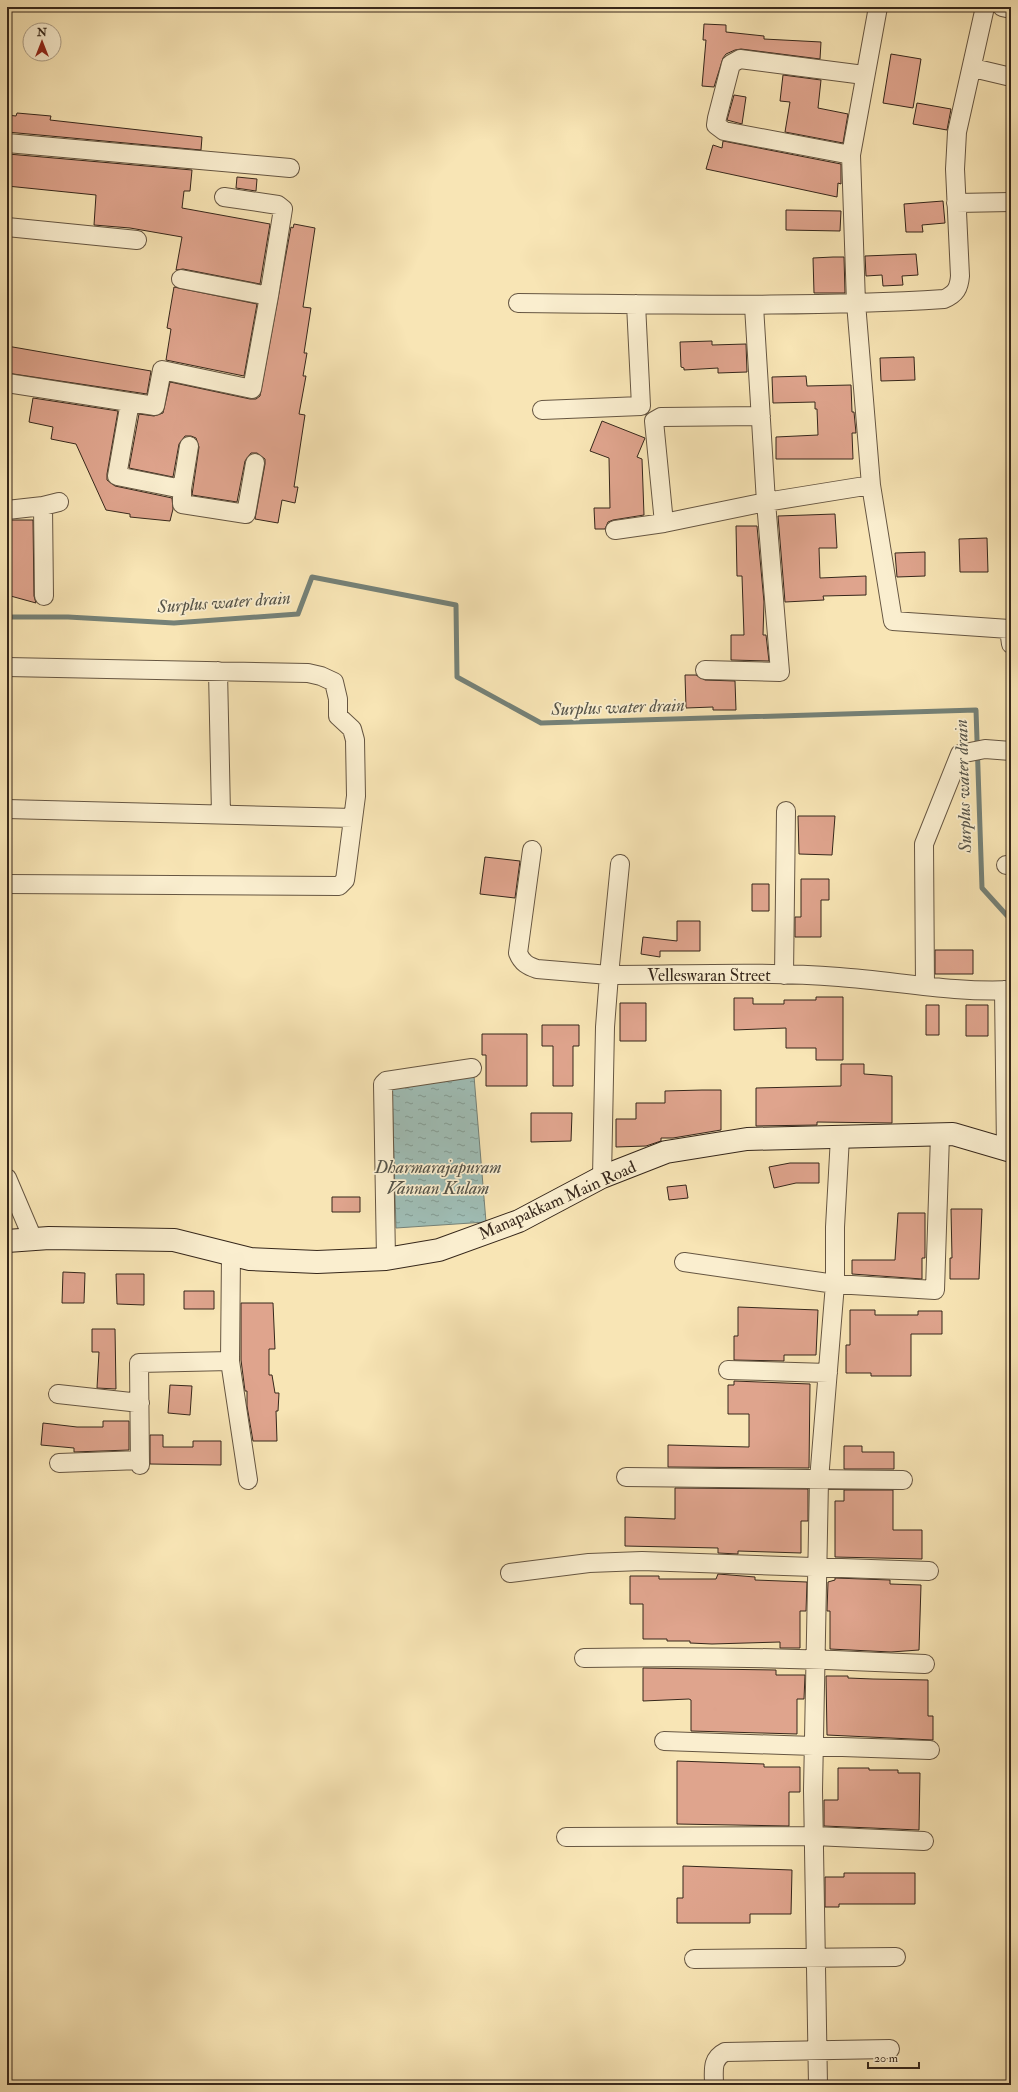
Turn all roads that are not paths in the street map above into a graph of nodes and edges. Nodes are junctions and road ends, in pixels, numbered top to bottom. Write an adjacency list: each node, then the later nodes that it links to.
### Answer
1 (878, 7): 6 (street)
2 (985, 7): 5 (street)
3 (1002, 7): 4 (street)
4 (1011, 9)
5 (972, 68): 7 (street); 13 (street)
6 (864, 75): 9 (street); 9 (street)
7 (1011, 77)
8 (7, 143): 10 (street)
9 (851, 155): 19 (street)
10 (290, 168)
11 (224, 197): 17 (street)
12 (1011, 202): 13 (street)
13 (956, 203): 19 (street)
14 (7, 227): 15 (street)
15 (137, 240)
16 (181, 279): 17 (street)
17 (269, 296): 23 (street)
18 (518, 303): 20 (street)
19 (856, 303): 21 (street); 28 (street)
20 (636, 304): 21 (street); 24 (street)
21 (754, 306): 25 (street)
22 (7, 383): 23 (street)
23 (130, 402): 29 (street)
24 (542, 410)
25 (761, 416): 30 (street); 32 (street)
26 (189, 446): 29 (street)
27 (255, 463): 29 (street)
28 (871, 485): 30 (street); 35 (street)
29 (182, 489)
30 (766, 502): 32 (street); 37 (street)
31 (7, 510): 34 (street)
32 (664, 523): 33 (street)
33 (615, 530)
34 (44, 596)
35 (1011, 644)
36 (7, 667): 38 (street)
37 (705, 670)
38 (218, 671): 42 (street); 43 (street)
39 (1011, 751): 49 (street)
40 (7, 809): 42 (street)
41 (786, 811): 48 (street)
42 (221, 814): 43 (street)
43 (353, 818): 46 (street)
44 (532, 850): 47 (street, Velleswaran Street)
45 (620, 864): 47 (street)
46 (7, 884)
47 (609, 975): 48 (street, Velleswaran Street); 56 (street)
48 (784, 975): 49 (street, Velleswaran Street)
49 (925, 986): 50 (street, Velleswaran Street)
50 (1008, 990): 54 (street)
51 (472, 1068): 60 (street)
52 (940, 1135): 53 (main road, Manapakkam Main Road); 54 (main road, Manapakkam Main Road); 62 (street)
53 (840, 1136): 56 (main road, Manapakkam Main Road); 62 (street)
54 (1008, 1151)
55 (7, 1178): 57 (street)
56 (602, 1178): 60 (main road, Manapakkam Main Road)
57 (33, 1239): 58 (main road, Manapakkam Main Road); 59 (main road, Manapakkam Main Road)
58 (7, 1241)
59 (231, 1254): 60 (main road, Manapakkam Main Road); 63 (street)
60 (386, 1259)
61 (684, 1262): 62 (street)
62 (835, 1284): 65 (street)
63 (230, 1361): 67 (street); 70 (street)
64 (728, 1370): 65 (street)
65 (828, 1373): 71 (street)
66 (58, 1394): 67 (street)
67 (140, 1402): 68 (street)
68 (59, 1463)
69 (626, 1477): 71 (street)
70 (248, 1480)
71 (819, 1480): 72 (street); 73 (street)
72 (903, 1480)
73 (818, 1566): 74 (street); 75 (street); 77 (street)
74 (929, 1571)
75 (510, 1573)
76 (584, 1658): 77 (street)
77 (816, 1658): 78 (street); 80 (street)
78 (926, 1664)
79 (664, 1741): 80 (street)
80 (813, 1746): 81 (street); 82 (street)
81 (930, 1750)
82 (814, 1836): 83 (street); 84 (street); 87 (street)
83 (566, 1837)
84 (924, 1841)
85 (896, 1957): 87 (street)
86 (694, 1959): 87 (street)
87 (816, 1959): 89 (street)
88 (890, 2048): 89 (street)
89 (817, 2049): 90 (street); 91 (street)
90 (714, 2085)
91 (818, 2085)

